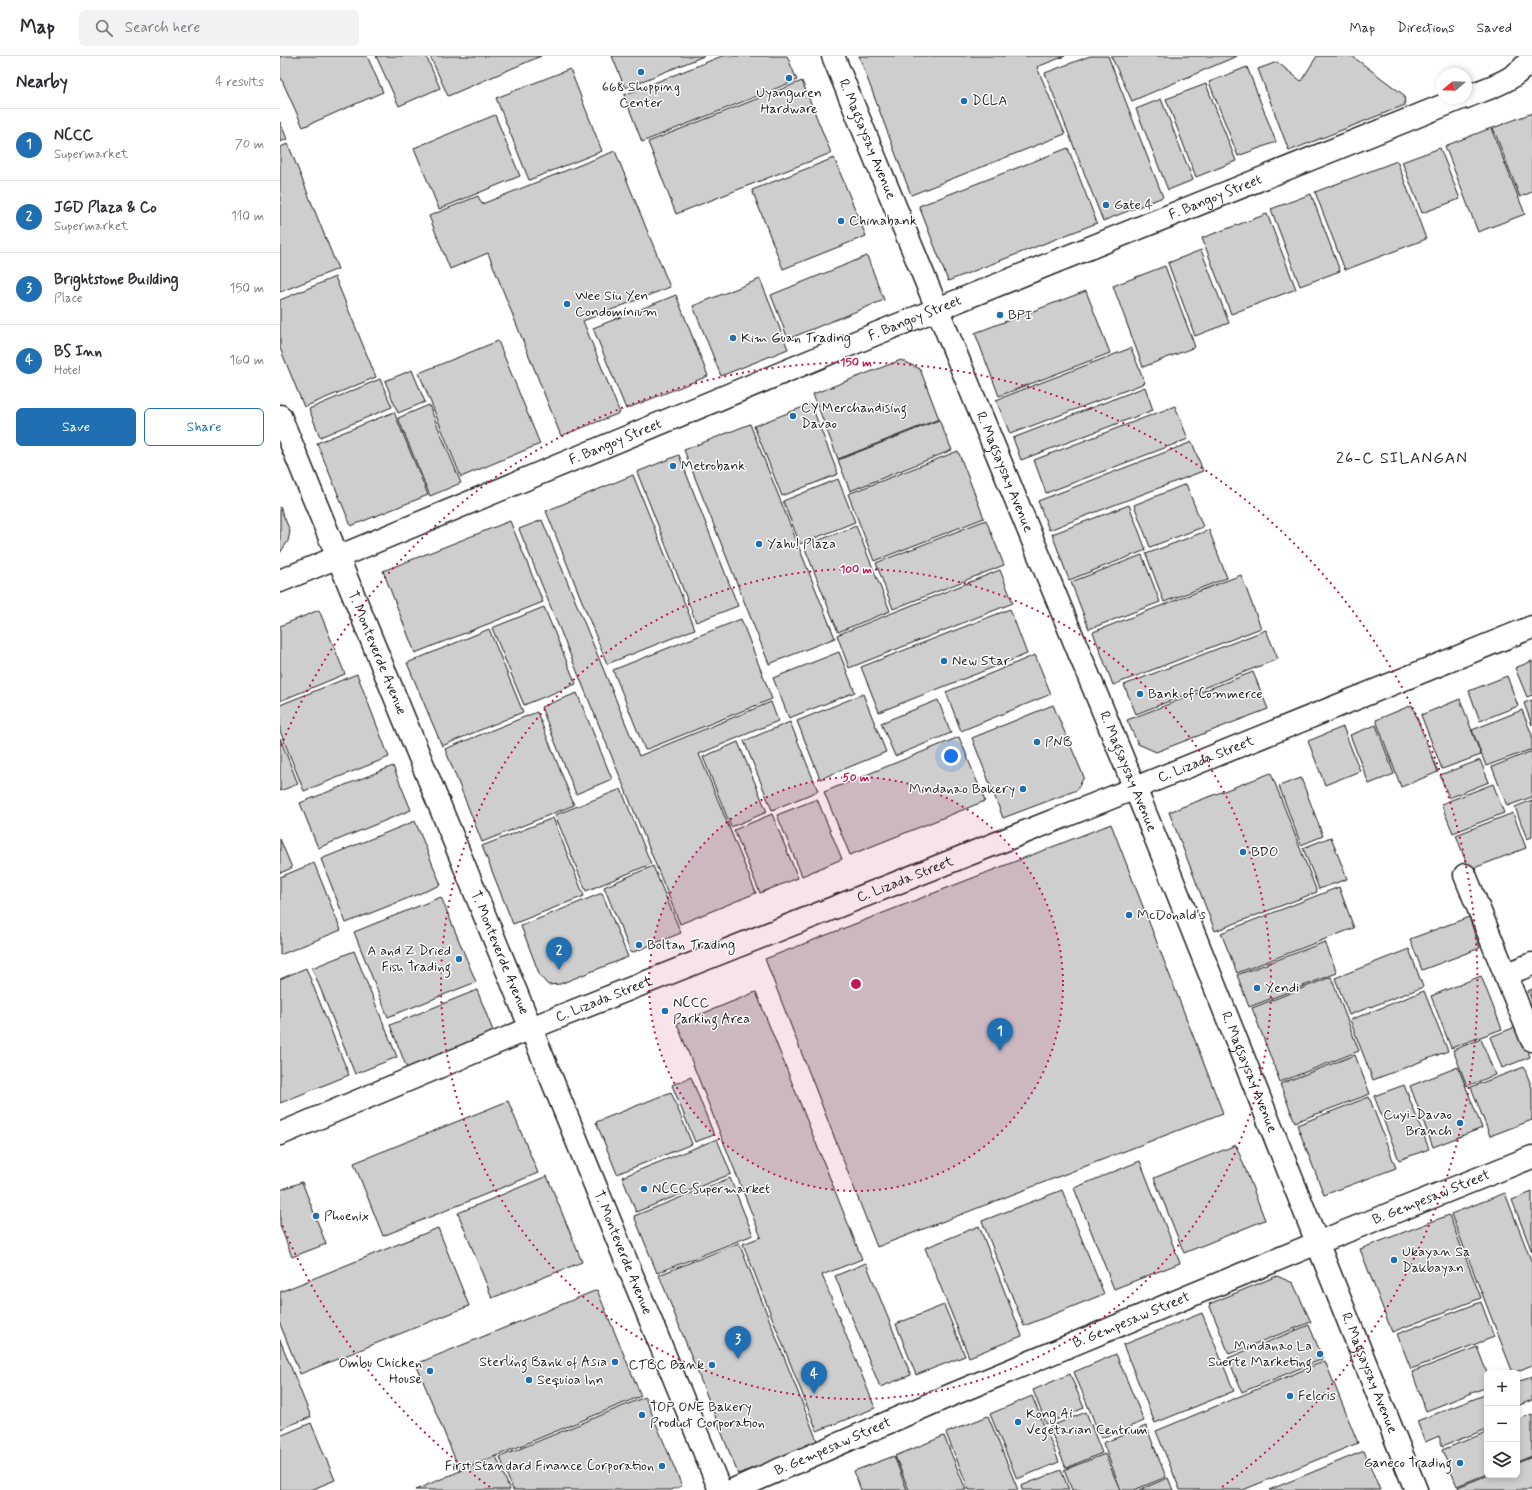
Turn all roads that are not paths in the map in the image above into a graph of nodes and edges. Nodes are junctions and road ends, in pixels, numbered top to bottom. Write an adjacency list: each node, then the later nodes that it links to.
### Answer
1 (833, 56): 5 (street, R. Magsaysay Avenue)
2 (1532, 56): 3 (street)
3 (1472, 95)
4 (1447, 104): 5 (street, F. Bangoy Street)
5 (938, 310): 7 (street, F. Bangoy Street); 10 (street, R. Magsaysay Avenue)
6 (280, 416): 7 (street, T. Monteverde Avenue)
7 (338, 556): 8 (street, F. Bangoy Street); 14 (street, T. Monteverde Avenue)
8 (280, 581)
9 (1532, 627): 10 (street, C. Lizada Street)
10 (1135, 788): 14 (street, C. Lizada Street); 18 (street, R. Magsaysay Avenue)
11 (1465, 874): 13 (street)
12 (1532, 964): 13 (street)
13 (1505, 975): 15 (street)
14 (531, 1028): 16 (street, C. Lizada Street); 19 (street, T. Monteverde Avenue)
15 (1532, 1040)
16 (280, 1134)
17 (1532, 1157): 18 (street, B. Gempesaw Street)
18 (1317, 1243): 20 (street, B. Gempesaw Street); 21 (street, R. Magsaysay Avenue)
19 (720, 1490)
20 (733, 1490)
21 (1416, 1490)

